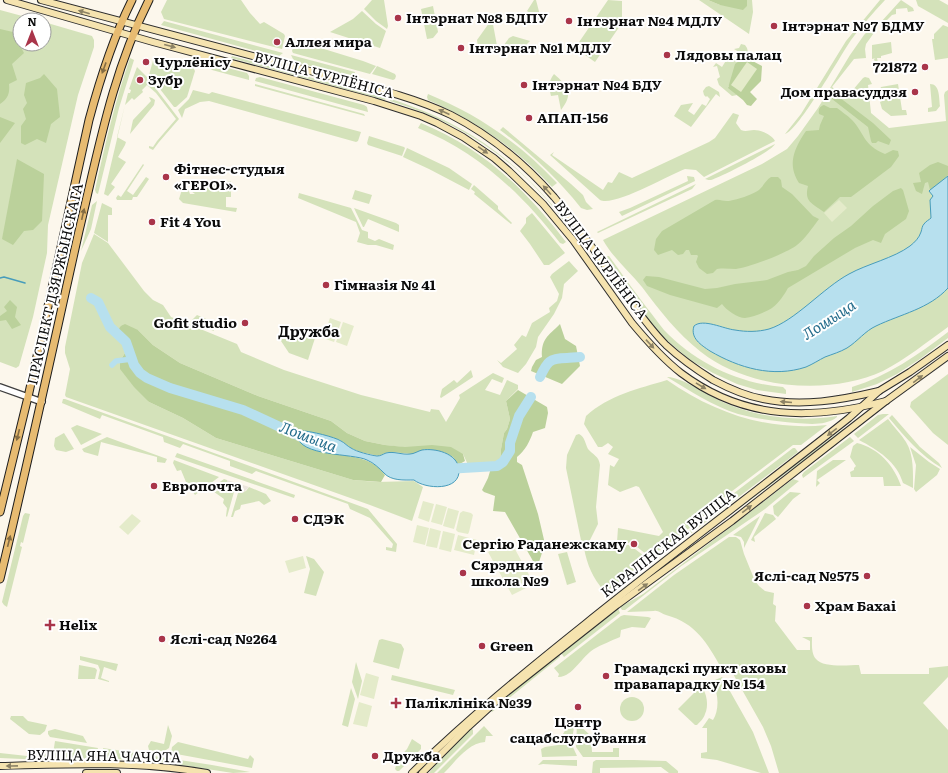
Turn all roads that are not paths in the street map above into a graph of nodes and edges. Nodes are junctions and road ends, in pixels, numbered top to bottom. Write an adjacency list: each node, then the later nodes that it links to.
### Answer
1 (7, 0): 7 (main road, ВУЛІЦА ЧУРЛЁНІСА)
2 (41, 0): 5 (main road, ВУЛІЦА ЧУРЛЁНІСА, one-way to 2)
3 (132, 0): 5 (main road, ПРАСПЕКТ ДЗЯРЖЫНСКАГА)
4 (149, 0): 6 (main road, ПРАСПЕКТ ДЗЯРЖЫНСКАГА)
5 (122, 22): 6 (main road, ВУЛІЦА ЧУРЛЁНІСА); 7 (main road, ПРАСПЕКТ ДЗЯРЖЫНСКАГА)
6 (137, 25): 8 (main road, ПРАСПЕКТ ДЗЯРЖЫНСКАГА); 9 (main road, ВУЛІЦА ЧУРЛЁНІСА, one-way to 6)
7 (118, 31): 8 (main road, ВУЛІЦА ЧУРЛЁНІСА); 17 (main road, ПРАСПЕКТ ДЗЯРЖЫНСКАГА, one-way to 17)
8 (133, 36): 10 (main road, ВУЛІЦА ЧУРЛЁНІСА, one-way to 10); 19 (main road, ПРАСПЕКТ ДЗЯРЖЫНСКАГА, one-way to 8)
9 (589, 242): 10 (main road); 12 (main road, ВУЛІЦА ЧУРЛЁНІСА)
10 (579, 249): 14 (main road, ВУЛІЦА ЧУРЛЁНІСА, one-way to 14)
11 (948, 345): 16 (main road, КАРАЛІНСКАЯ ВУЛІЦА)
12 (677, 354): 14 (main road); 16 (main road, ВУЛІЦА ЧУРЛЁНІСА, one-way to 12)
13 (948, 356): 18 (main road, КАРАЛІНСКАЯ ВУЛІЦА, one-way to 13)
14 (670, 363): 21 (main road, ВУЛІЦА ЧУРЛЁНІСА, one-way to 21)
15 (0, 387): 17 (street)
16 (879, 391): 18 (main road); 20 (main road, КАРАЛІНСКАЯ ВУЛІЦА)
17 (28, 397): 19 (street); 23 (main road, ПРАСПЕКТ ДЗЯРЖЫНСКАГА, one-way to 23)
18 (886, 401): 20 (main road, ВУЛІЦА ЧУРЛЁНІСА); 25 (main road, КАРАЛІНСКАЯ ВУЛІЦА, one-way to 18)
19 (42, 402): 26 (main road, ПРАСПЕКТ ДЗЯРЖЫНСКАГА, one-way to 19)
20 (863, 407): 21 (main road, ВУЛІЦА ЧУРЛЁНІСА); 22 (main road, КАРАЛІНСКАЯ ВУЛІЦА)
21 (846, 409): 22 (main road)
22 (850, 418): 24 (main road, КАРАЛІНСКАЯ ВУЛІЦА, one-way to 24)
23 (0, 512)
24 (703, 531): 25 (main road); 27 (main road, КАРАЛІНСКАЯ ВУЛІЦА)
25 (709, 538): 27 (main road, КАРАЛІНСКАЯ ВУЛІЦА, one-way to 25)
26 (0, 578)
27 (609, 608): 32 (main road, КАРАЛІНСКАЯ ВУЛІЦА); 33 (main road, КАРАЛІНСКАЯ ВУЛІЦА)
28 (0, 766): 31 (main road, ВУЛІЦА ЯНА ЧАЧОТА, one-way to 28)
29 (86, 773): 30 (main road, ВУЛІЦА ЯНА ЧАЧОТА)
30 (117, 773)
31 (207, 773)
32 (412, 773)
33 (422, 773)

